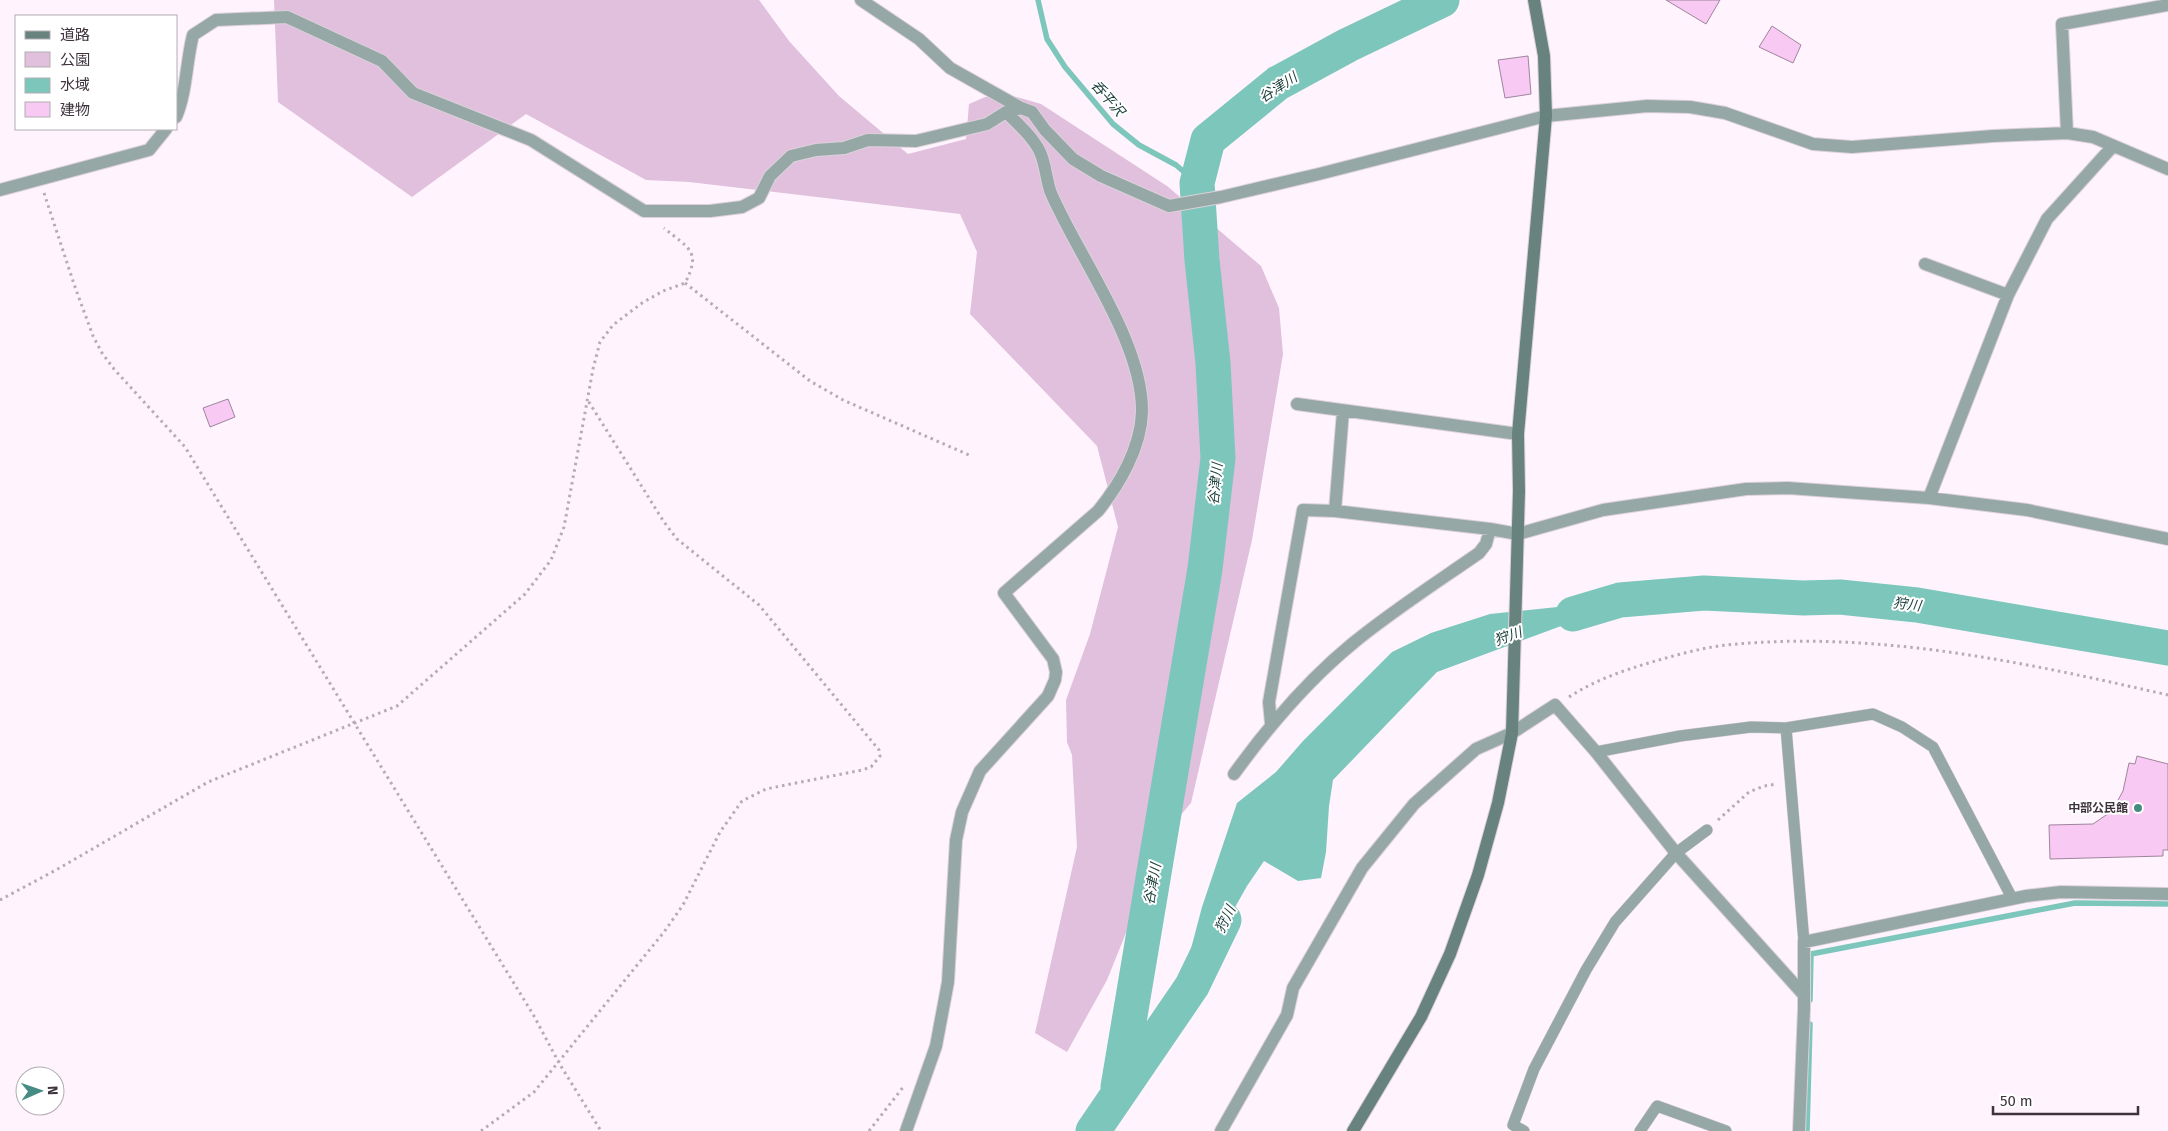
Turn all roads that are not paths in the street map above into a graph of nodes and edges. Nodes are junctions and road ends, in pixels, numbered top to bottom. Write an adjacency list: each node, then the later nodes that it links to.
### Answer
1 (861, 0): 4 (street)
2 (1534, 0): 7 (street)
3 (2168, 4): 9 (street)
4 (1021, 108): 6 (street); 7 (street)
5 (178, 112): 6 (street)
6 (1006, 112): 34 (street)
7 (1546, 116): 9 (street); 17 (street)
8 (165, 130): 12 (street)
9 (2067, 133): 10 (street)
10 (2113, 146): 11 (street); 14 (street)
11 (2168, 169)
12 (0, 190)
13 (1925, 264): 14 (street)
14 (2008, 295): 18 (street)
15 (1297, 404): 16 (street)
16 (1343, 411): 17 (street); 19 (street)
17 (1518, 434): 21 (street)
18 (1929, 498): 21 (street); 22 (street)
19 (1336, 511): 20 (street); 23 (street)
20 (1490, 529): 21 (street); 23 (street)
21 (1518, 534): 25 (street)
22 (2168, 539)
23 (1271, 724): 27 (street)
24 (1786, 728): 26 (lane); 31 (lane); 32 (lane)
25 (1512, 733): 26 (street); 35 (street); 36 (street)
26 (1596, 752): 29 (street)
27 (1234, 774)
28 (1707, 830): 29 (lane)
29 (1676, 854): 33 (street); 37 (lane)
30 (2168, 894): 31 (street)
31 (2012, 898): 32 (street)
32 (1804, 942): 33 (street)
33 (1804, 995): 40 (street)
34 (906, 1131)
35 (1221, 1131)
36 (1353, 1131)
37 (1524, 1131)
38 (1640, 1131): 39 (lane)
39 (1726, 1131)
40 (1799, 1131)

